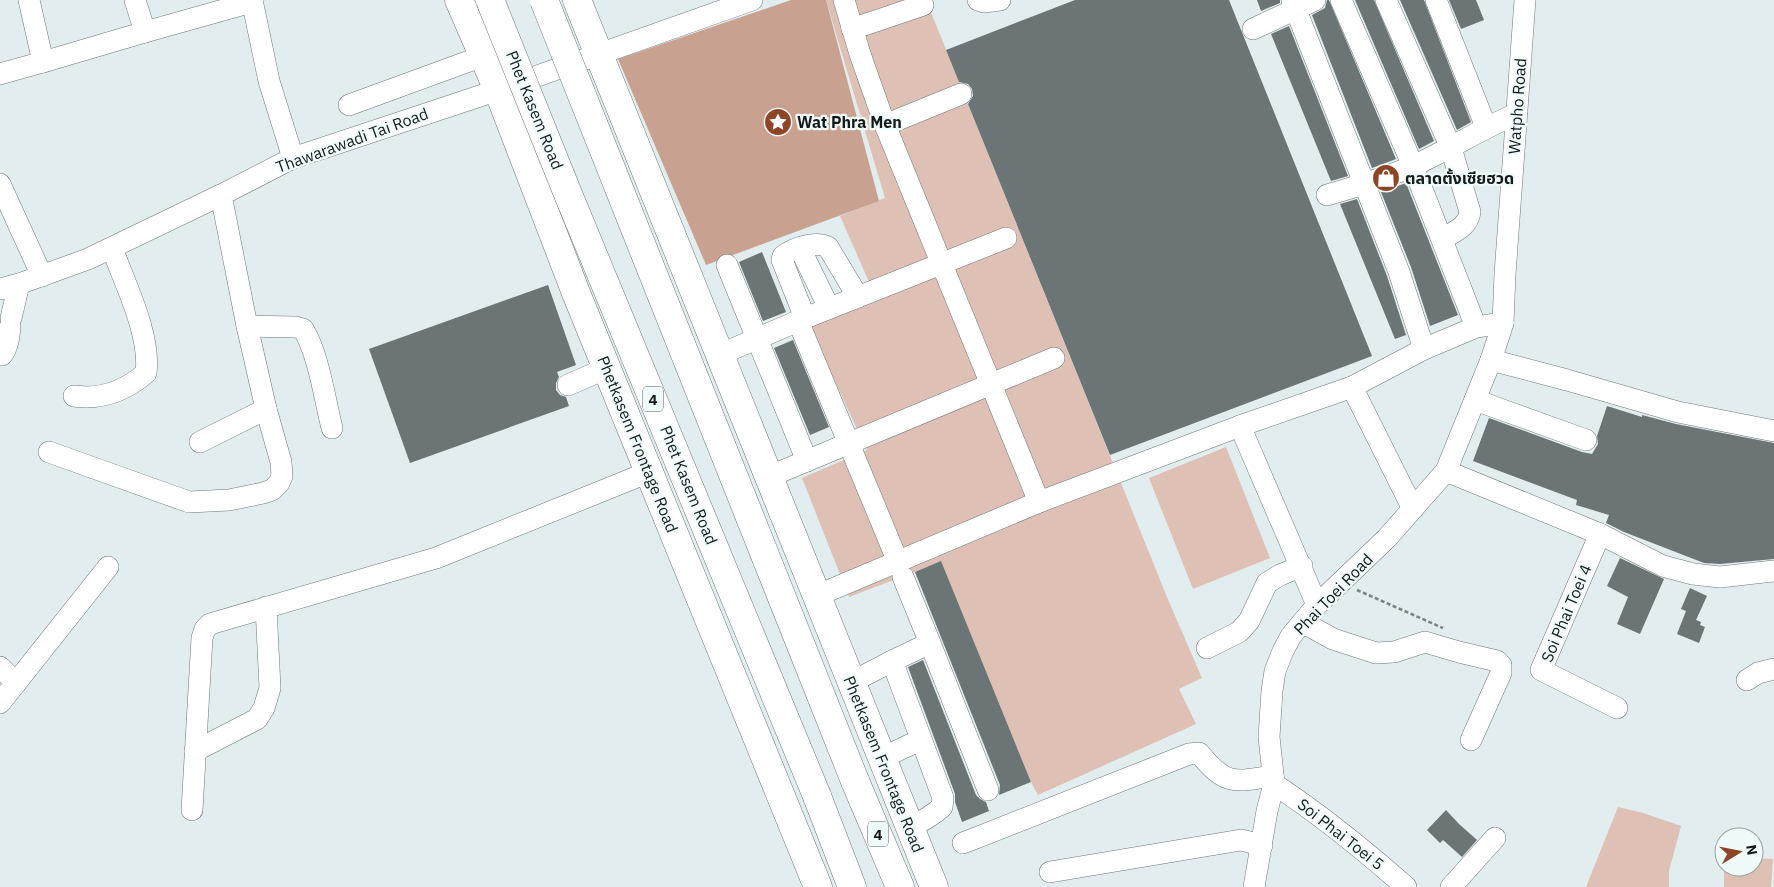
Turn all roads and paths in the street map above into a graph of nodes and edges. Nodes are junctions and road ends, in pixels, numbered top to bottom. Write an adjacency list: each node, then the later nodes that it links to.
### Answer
1 (29, 0): 23 (street)
2 (136, 0): 20 (street)
3 (459, 0): 22 (main road, Phetkasem Frontage Road / 4)
4 (490, 0): 110 (main road, Phet Kasem Road / 4, bridge)
5 (544, 0): 111 (main road, 4, bridge)
6 (577, 0): 21 (main road, Phetkasem Frontage Road / 4)
7 (752, 0): 21 (street, Thawarawadi Tai Road)
8 (844, 0): 18 (street)
9 (978, 0): 10 (street)
10 (1000, 0)
11 (1341, 0): 33 (street)
12 (1386, 0): 31 (street)
13 (1436, 0): 30 (street)
14 (1525, 0): 28 (street, Watpho Road)
15 (252, 1): 20 (street); 32 (street)
16 (1301, 3): 19 (street); 35 (street)
17 (923, 4): 18 (street)
18 (852, 29): 29 (street)
19 (1253, 29)
20 (145, 32): 23 (street)
21 (600, 53): 25 (street, Thawarawadi Tai Road); 54 (main road, Phetkasem Frontage Road / 4)
22 (483, 56): 25 (main road, Phetkasem Frontage Road / 4); 27 (street)
23 (43, 62): 24 (street)
24 (0, 74)
25 (498, 90): 32 (street, Thawarawadi Tai Road); 58 (main road, Phetkasem Frontage Road / 4)
26 (961, 94): 29 (street)
27 (349, 105)
28 (1516, 114): 30 (street); 49 (street, Watpho Road)
29 (885, 125): 42 (street)
30 (1486, 127): 31 (street)
31 (1451, 148): 33 (street); 39 (street)
32 (294, 158): 36 (street, Thawarawadi Tai Road)
33 (1413, 166): 35 (street); 39 (street)
34 (0, 184): 44 (street)
35 (1365, 184): 37 (street); 53 (street)
36 (221, 195): 40 (street, Thawarawadi Tai Road); 50 (street)
37 (1327, 195)
38 (1006, 238): 42 (street)
39 (1442, 239): 51 (street)
40 (112, 248): 44 (street, Thawarawadi Tai Road); 62 (street)
41 (800, 248): 46 (street); 47 (street); 48 (street)
42 (941, 264): 46 (street); 59 (street)
43 (727, 265): 52 (street)
44 (42, 276): 45 (street, Thawarawadi Tai Road)
45 (10, 286): 56 (street)
46 (858, 297): 47 (street)
47 (829, 308): 48 (street)
48 (801, 320): 52 (street); 70 (street)
49 (1503, 323): 51 (street); 57 (street, Watpho Road)
50 (247, 326): 64 (street); 66 (street)
51 (1476, 327): 53 (street)
52 (756, 339): 54 (street); 72 (street)
53 (1424, 350): 61 (street)
54 (719, 354): 75 (main road, Phetkasem Frontage Road / 4)
55 (1054, 358): 59 (street)
56 (1, 360)
57 (1491, 360): 63 (street, Phai Toei Road); 67 (street)
58 (606, 368): 60 (street); 74 (main road, Phetkasem Frontage Road / 4)
59 (990, 384): 70 (street); 76 (street)
60 (568, 385)
61 (1352, 387): 65 (street); 77 (street)
62 (74, 396)
63 (1475, 400): 68 (street); 73 (street, Phai Toei Road)
64 (266, 409): 69 (street); 71 (street)
65 (1240, 426): 76 (street); 80 (street)
66 (332, 428)
67 (1774, 431)
68 (1586, 440)
69 (200, 442)
70 (849, 443): 72 (street); 81 (street)
71 (49, 452)
72 (807, 461): 75 (street)
73 (1446, 471): 77 (street, Phai Toei Road); 78 (street)
74 (649, 472): 85 (street); 109 (main road, Phetkasem Frontage Road / 4)
75 (768, 477): 83 (main road, Phetkasem Frontage Road / 4)
76 (1039, 502): 81 (street)
77 (1413, 509): 84 (street, Phai Toei Road)
78 (1600, 534): 82 (street); 96 (street, Soi Phai Toei 4)
79 (108, 566): 94 (street)
80 (1302, 566): 84 (street); 88 (street)
81 (900, 570): 83 (street); 87 (street)
82 (1774, 571)
83 (816, 596): 93 (main road, Phetkasem Frontage Road / 4)
84 (1317, 605): 86 (street, Phai Toei Road)
85 (266, 607): 99 (street); 99 (street)
86 (1304, 623): 98 (street); 101 (street, Phai Toei Road)
87 (930, 643): 89 (street); 102 (street)
88 (1207, 648)
89 (892, 661): 93 (street); 97 (street)
90 (0, 667): 94 (street)
91 (1774, 669): 92 (street)
92 (1747, 680)
93 (852, 682): 100 (main road, Phetkasem Frontage Road / 4)
94 (16, 683): 95 (street)
95 (0, 703)
96 (1617, 708)
97 (920, 740): 100 (street); 104 (street)
98 (1471, 740)
99 (195, 751): 103 (street)
100 (882, 758): 104 (main road, Phetkasem Frontage Road / 4)
101 (1274, 780): 106 (street); 107 (street, Phai Toei Road); 114 (street, Soi Phai Toei 5)
102 (988, 790)
103 (192, 810)
104 (910, 827): 112 (main road, Phetkasem Frontage Road / 4)
105 (1495, 838): 115 (street)
106 (963, 843)
107 (1262, 846): 108 (street); 113 (street, Phai Toei Road)
108 (1050, 872)
109 (818, 887)
110 (852, 887)
111 (900, 887)
112 (934, 887)
113 (1254, 887)
114 (1406, 887)
115 (1451, 887)

